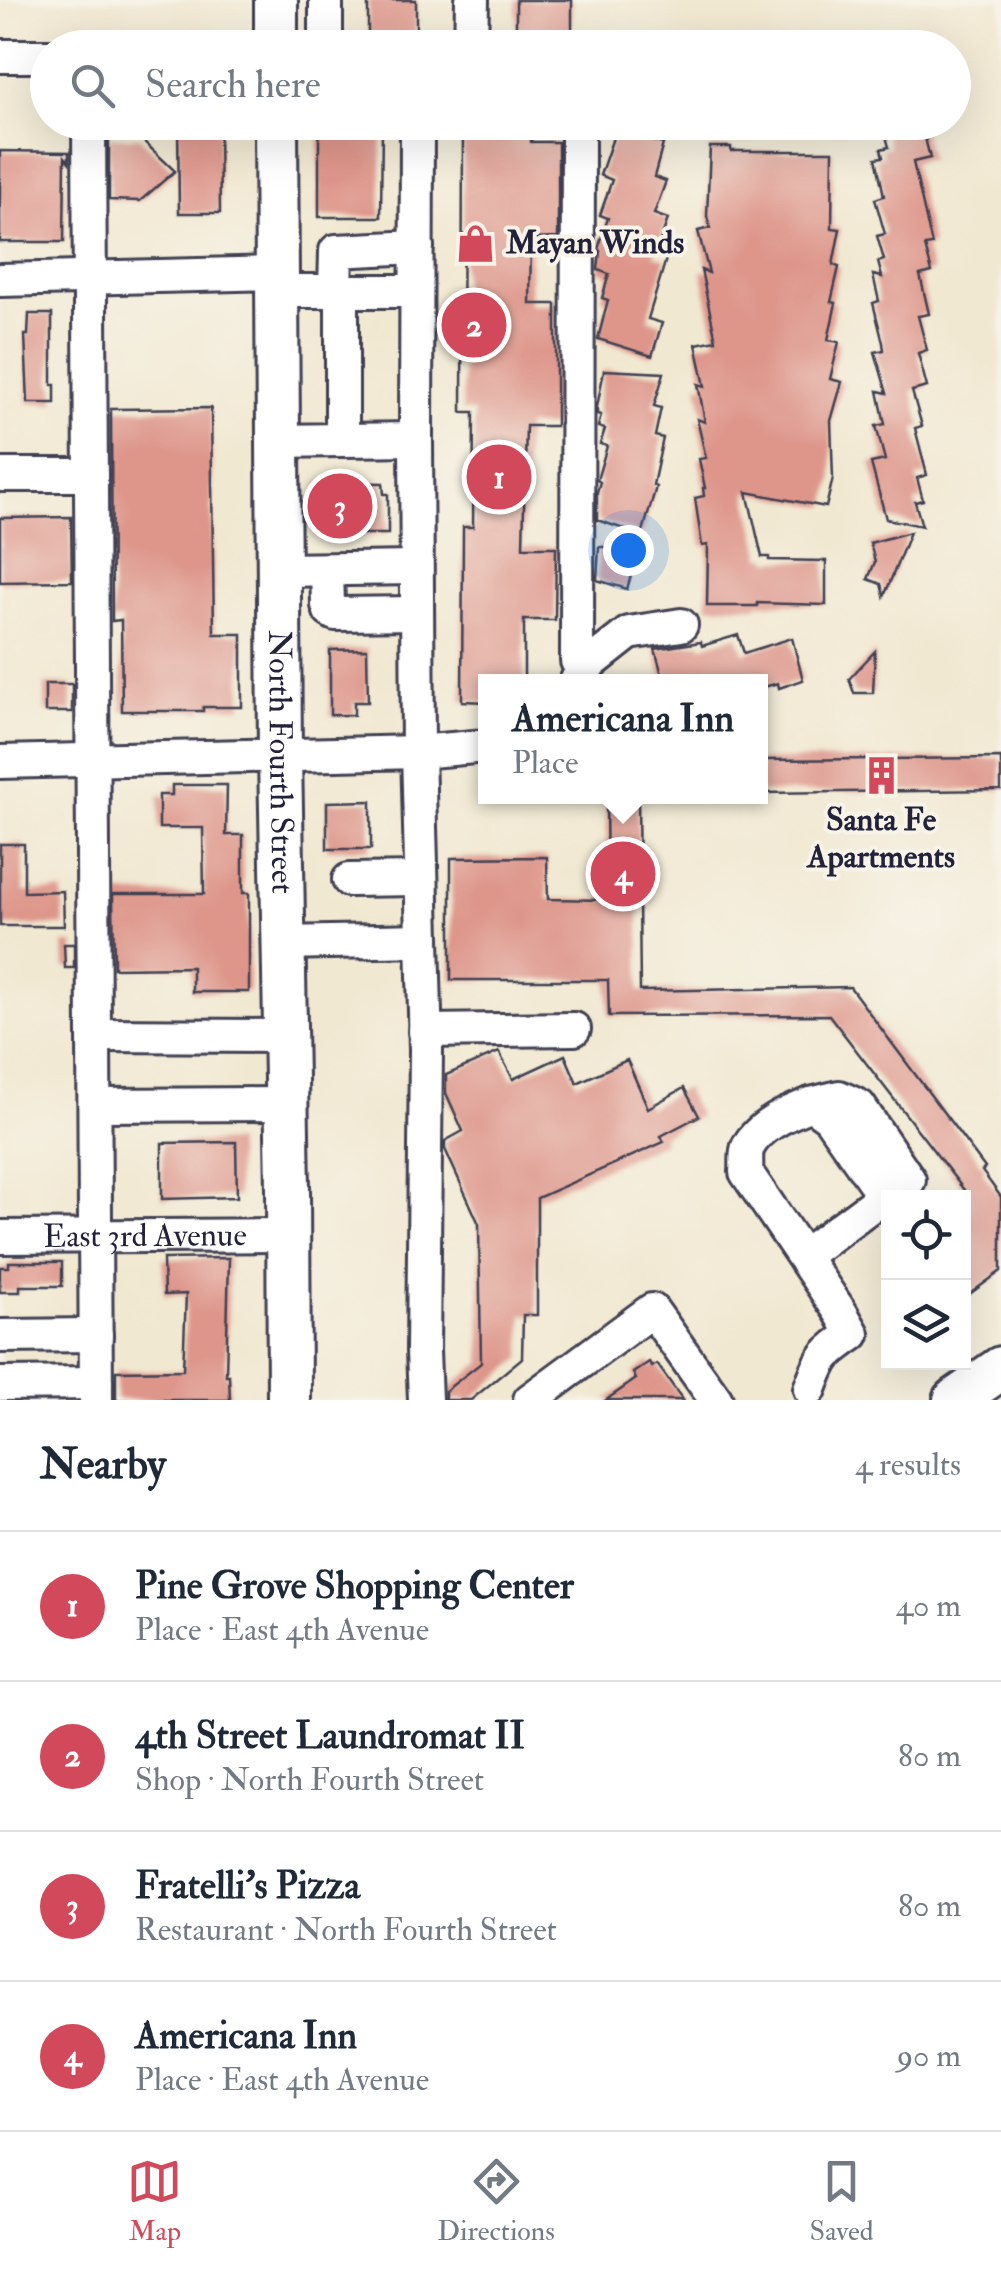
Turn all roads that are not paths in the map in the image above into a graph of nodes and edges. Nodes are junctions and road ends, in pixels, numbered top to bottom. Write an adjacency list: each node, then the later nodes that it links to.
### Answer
1 (276, 0): 4 (main road)
2 (326, 0): 5 (street)
3 (472, 0): 6 (street)
4 (276, 30)
5 (326, 30)
6 (471, 30)
7 (0, 56): 8 (street)
8 (30, 56)
9 (89, 140): 14 (street)
10 (276, 140): 16 (main road, North Fourth Street)
11 (417, 140): 13 (street)
12 (578, 140): 29 (street)
13 (417, 247): 17 (street); 18 (street)
14 (90, 278): 15 (street); 16 (street); 22 (street)
15 (0, 280)
16 (277, 282): 17 (street); 21 (main road, North Fourth Street)
17 (338, 291): 18 (street); 20 (street)
18 (416, 291): 19 (street)
19 (416, 439): 20 (street); 24 (street)
20 (342, 440): 21 (street)
21 (278, 441): 25 (main road, North Fourth Street)
22 (91, 475): 23 (street); 34 (street)
23 (0, 476)
24 (416, 568): 26 (street); 27 (street)
25 (279, 570): 26 (street); 33 (main road, North Fourth Street)
26 (327, 570): 27 (street)
27 (417, 612): 32 (street)
28 (680, 625): 30 (street)
29 (579, 674)
30 (581, 674)
31 (478, 747): 32 (street)
32 (418, 752): 33 (street); 36 (street)
33 (280, 756): 34 (street); 39 (main road, North Fourth Street)
34 (92, 760): 35 (street); 42 (street)
35 (0, 762)
36 (421, 879): 37 (street); 38 (street)
37 (350, 880)
38 (423, 940): 39 (street); 41 (street)
39 (284, 942): 43 (main road, North Fourth Street)
40 (574, 1029): 41 (street)
41 (425, 1031): 57 (street)
42 (94, 1036): 43 (street); 45 (street)
43 (285, 1036): 44 (main road, North Fourth Street)
44 (286, 1104): 45 (street); 46 (main road, North Fourth Street)
45 (95, 1106): 47 (street)
46 (289, 1235): 47 (street, East 3rd Avenue); 56 (main road, North Fourth Street)
47 (96, 1236): 48 (street, East 3rd Avenue); 50 (street)
48 (0, 1237)
49 (803, 1256): 49 (street); 55 (street)
50 (96, 1335): 51 (street); 54 (street)
51 (0, 1336)
52 (1001, 1368): 60 (main road)
53 (0, 1384): 54 (street)
54 (96, 1391)
55 (808, 1396)
56 (290, 1400)
57 (425, 1400)
58 (530, 1400): 59 (street)
59 (716, 1400)
60 (955, 1400)

